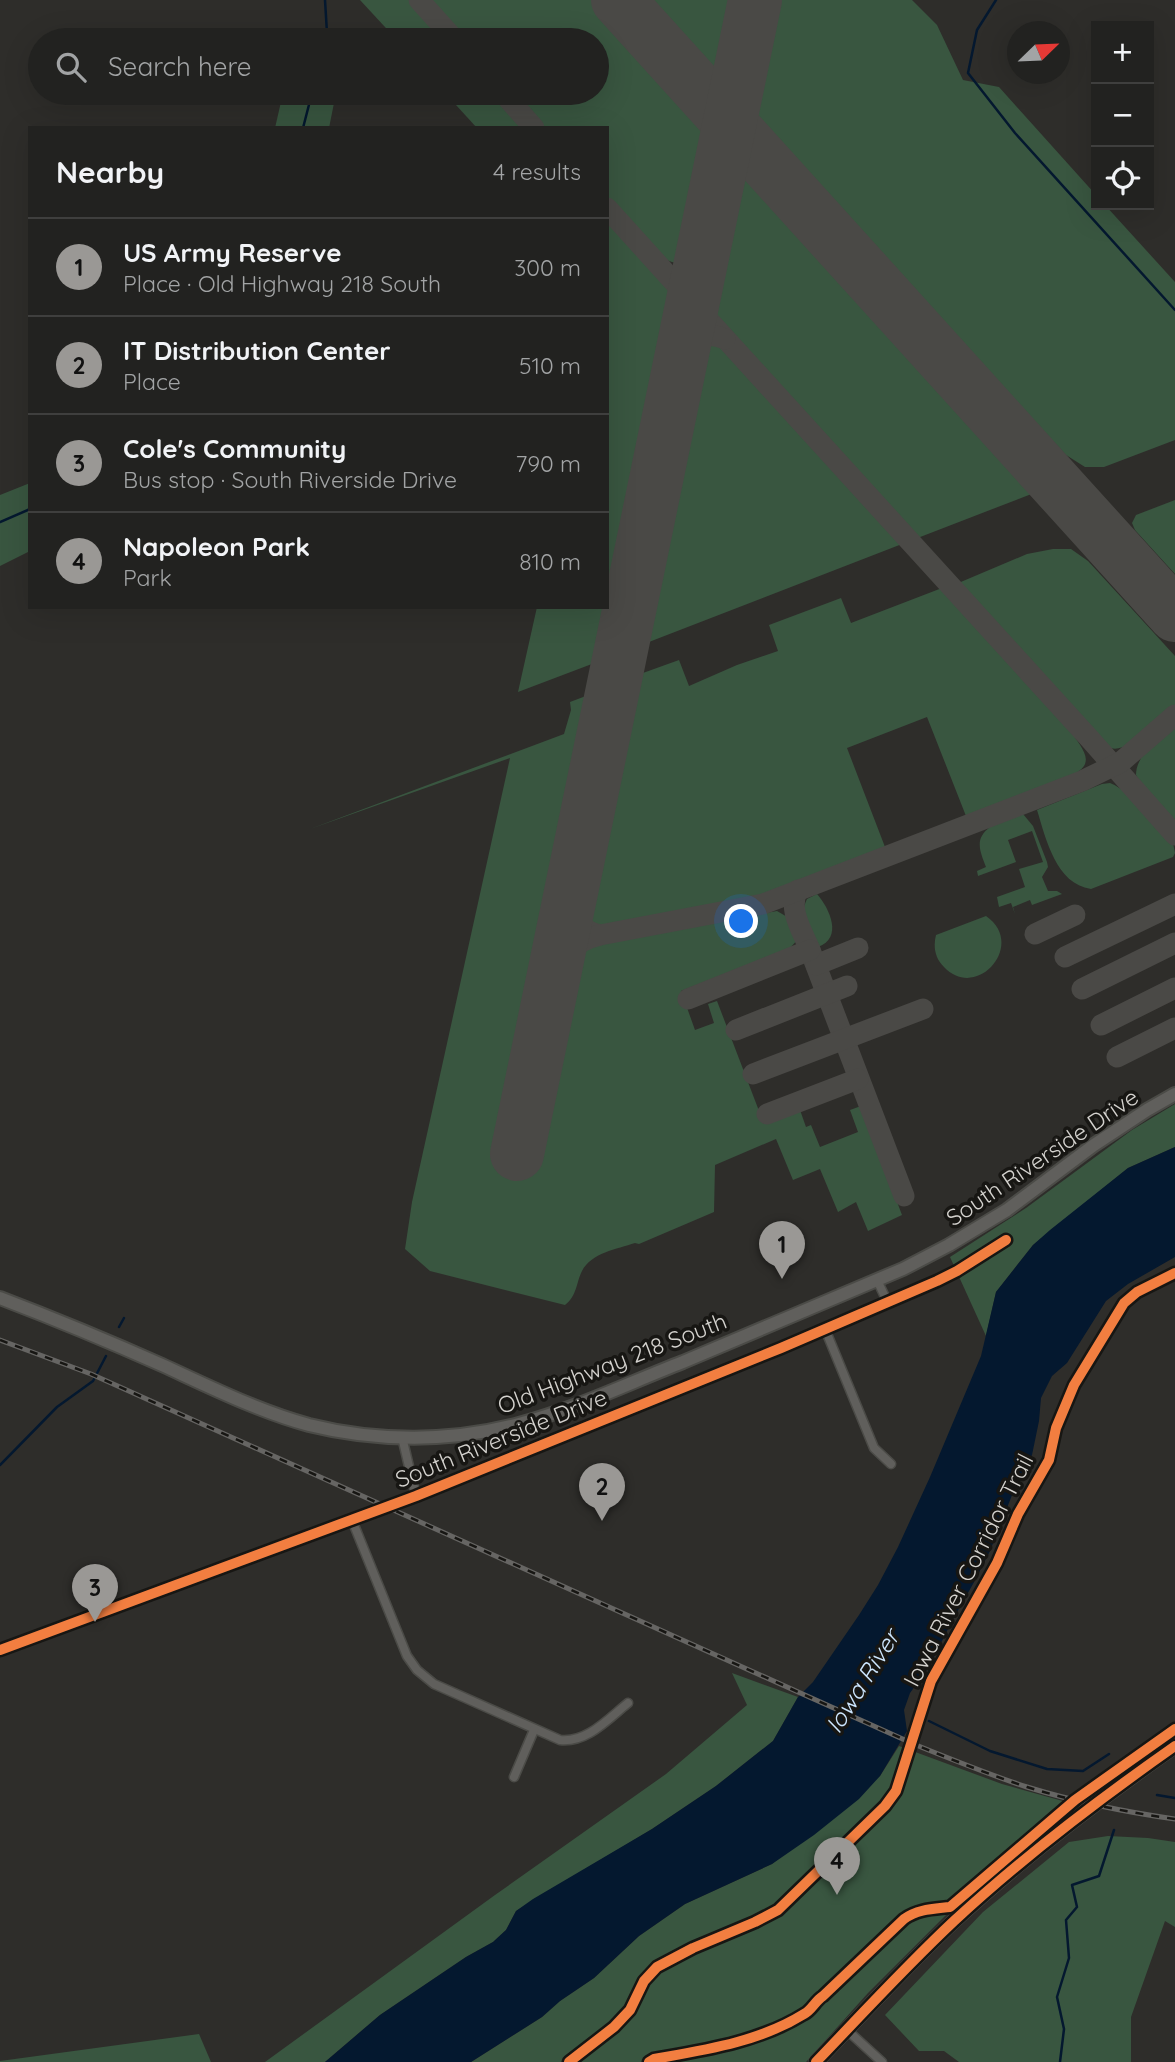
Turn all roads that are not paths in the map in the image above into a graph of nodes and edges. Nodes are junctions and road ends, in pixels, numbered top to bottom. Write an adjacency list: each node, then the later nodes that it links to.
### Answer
1 (1175, 1094): 3 (main road, South Riverside Drive)
2 (1006, 1240): 5 (street, South Riverside Drive)
3 (877, 1280): 5 (street); 7 (main road, Old Highway 218 South)
4 (0, 1298): 7 (main road, Old Highway 218 South)
5 (887, 1301): 6 (street, South Riverside Drive)
6 (825, 1329): 8 (street); 9 (street, South Riverside Drive)
7 (402, 1437): 9 (street)
8 (891, 1464)
9 (416, 1496): 10 (street, South Riverside Drive)
10 (352, 1520): 11 (street, South Riverside Drive); 13 (street)
11 (0, 1650)
12 (628, 1703): 13 (street)
13 (534, 1730): 15 (street)
14 (1175, 1746): 16 (main road)
15 (514, 1777)
16 (847, 2030): 17 (main road); 18 (street)
17 (816, 2062)
18 (882, 2062)

